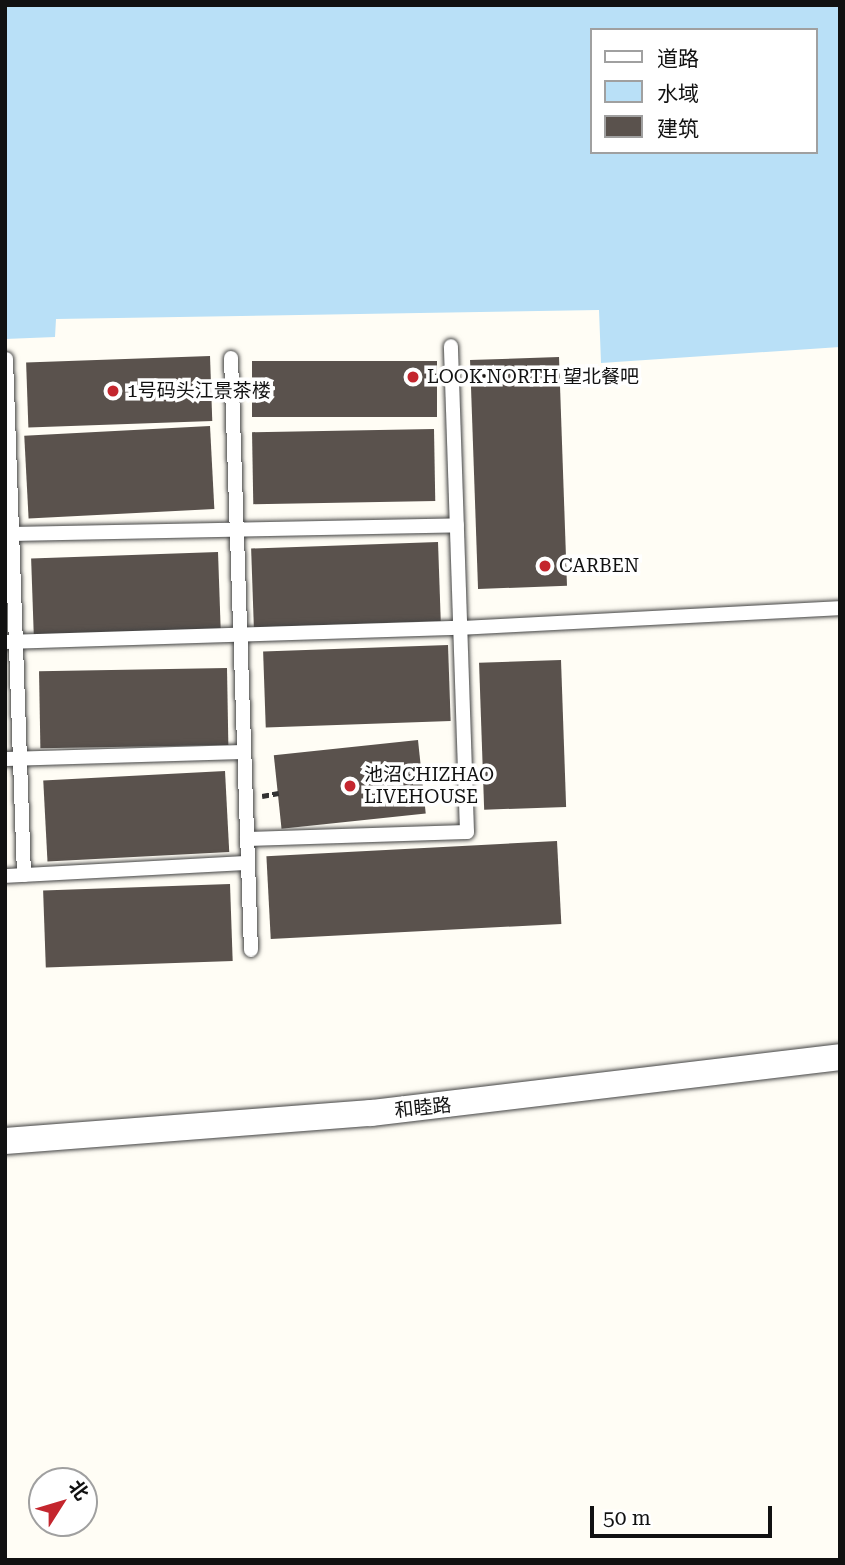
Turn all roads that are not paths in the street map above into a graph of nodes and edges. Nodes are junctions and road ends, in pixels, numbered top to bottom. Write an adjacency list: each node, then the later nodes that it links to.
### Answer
1 (451, 346): 4 (lane)
2 (231, 358): 5 (lane)
3 (6, 359): 6 (lane)
4 (457, 525): 5 (lane); 8 (lane)
5 (237, 529): 6 (lane); 9 (lane)
6 (8, 534): 10 (lane)
7 (840, 608): 8 (lane)
8 (460, 628): 9 (lane); 13 (lane)
9 (240, 635): 10 (lane); 11 (lane)
10 (10, 642): 12 (lane)
11 (244, 752): 12 (lane); 13 (lane)
12 (12, 759): 15 (lane)
13 (247, 839): 14 (lane)
14 (248, 863): 15 (lane); 17 (lane)
15 (24, 875): 16 (lane)
16 (5, 876)
17 (251, 950)
18 (840, 1057): 19 (street, 和睦路)
19 (5, 1141)

